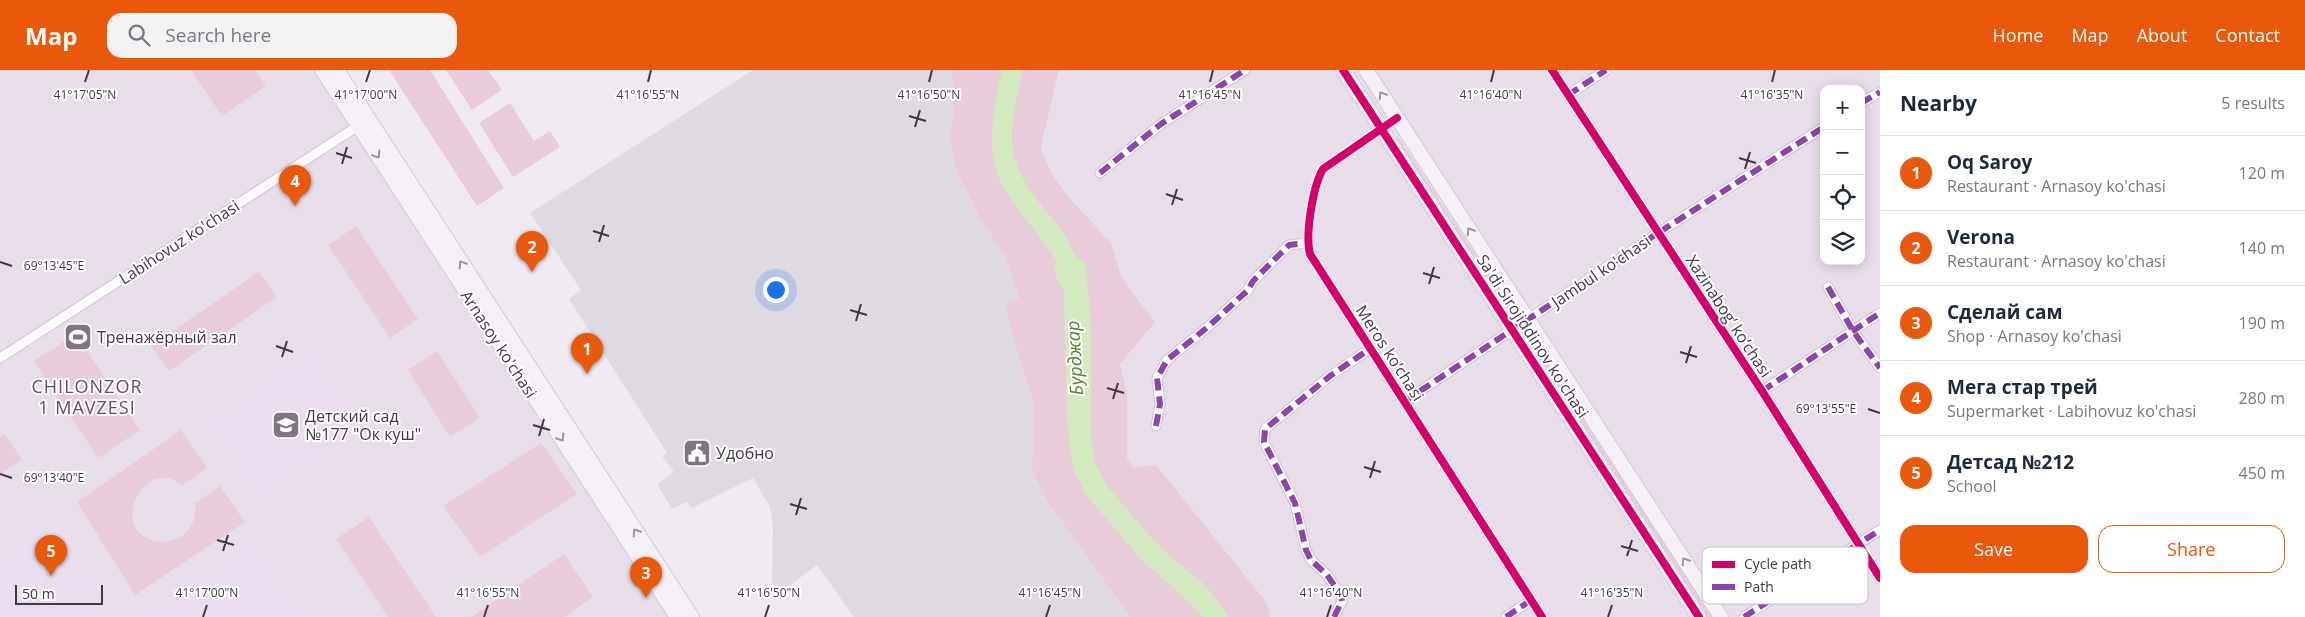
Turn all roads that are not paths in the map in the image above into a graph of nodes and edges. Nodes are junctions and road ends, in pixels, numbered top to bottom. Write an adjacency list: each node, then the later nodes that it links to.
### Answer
1 (322, 70): 12 (street, Arnasoy ko'chasi)
2 (337, 70): 12 (street, Arnasoy ko'chasi)
3 (1245, 70): 15 (street)
4 (1343, 70): 13 (street, Sa'di Sirojiddinov ko'chasi)
5 (1366, 70): 11 (street, Sa'di Sirojiddinov ko'chasi, one-way to 5)
6 (1552, 70): 9 (street, Xazinabog‘ ko‘chasi)
7 (1606, 70): 9 (street)
8 (1880, 92): 10 (street)
9 (1568, 95): 16 (street, Xazinabog‘ ko‘chasi)
10 (1865, 101)
11 (1397, 118): 13 (street); 20 (street, Sa'di Sirojiddinov ko'chasi, one-way to 11)
12 (363, 122): 24 (street, Labihovuz ko'chasi); 39 (street, Arnasoy ko'chasi)
13 (1381, 129): 17 (street); 21 (street, Sa'di Sirojiddinov ko'chasi)
14 (1820, 130): 16 (street, Jambul ko'chasi)
15 (1100, 173)
16 (1658, 232): 20 (street, Jambul ko'chasi); 26 (street, Xazinabog‘ ko‘chasi)
17 (1307, 243): 23 (street, Meros ko‘chasi); 28 (street)
18 (1828, 287): 22 (street)
19 (1880, 314): 22 (street)
20 (1529, 320): 21 (street, Jambul ko'chasi); 35 (street, Sa'di Sirojiddinov ko'chasi, one-way to 20)
21 (1513, 331): 27 (street, Jambul ko'chasi); 43 (street, Sa'di Sirojiddinov ko'chasi)
22 (1853, 331): 25 (street); 26 (street)
23 (1371, 348): 27 (street, Meros ko‘chasi); 40 (street)
24 (0, 358)
25 (1880, 368)
26 (1762, 392): 30 (street, Xazinabog‘ ko‘chasi)
27 (1405, 401): 36 (street, Meros ko‘chasi)
28 (1156, 426)
29 (1880, 530): 30 (street)
30 (1858, 543): 31 (street); 32 (street, Xazinabog‘ ko‘chasi)
31 (1852, 547)
32 (1861, 547)
33 (1868, 559): 34 (street, Xazinabog‘ ko‘chasi)
34 (1880, 578)
35 (1702, 588)
36 (1531, 600): 41 (street); 42 (street, Meros ko‘chasi)
37 (1713, 604): 44 (street, Sa'di Sirojiddinov ko'chasi, one-way to 37)
38 (1764, 604): 45 (street)
39 (684, 616)
40 (1334, 617)
41 (1506, 617)
42 (1542, 617)
43 (1699, 617)
44 (1721, 617)
45 (1744, 617)

